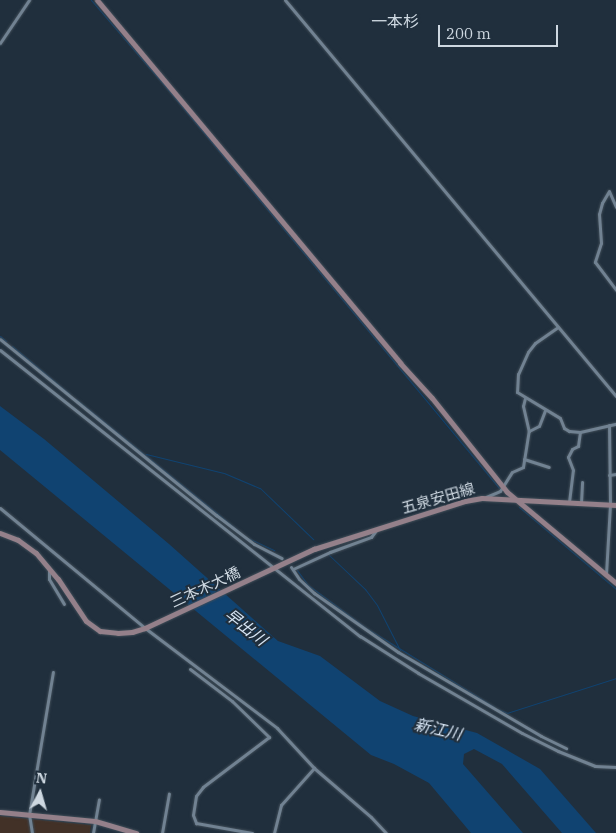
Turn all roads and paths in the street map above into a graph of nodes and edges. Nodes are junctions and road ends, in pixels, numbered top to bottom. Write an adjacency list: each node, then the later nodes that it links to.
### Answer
1 (29, 0): 4 (street)
2 (98, 0): 23 (street)
3 (286, 0): 7 (street)
4 (0, 43)
5 (616, 207): 6 (street)
6 (616, 290)
7 (558, 326): 10 (street); 11 (street)
8 (0, 339): 32 (street)
9 (0, 350): 34 (street)
10 (616, 396)
11 (525, 398): 12 (street); 16 (street)
12 (545, 410): 16 (street); 17 (street)
13 (616, 419): 14 (street)
14 (615, 424): 15 (street)
15 (609, 425): 17 (street); 21 (street)
16 (529, 431): 18 (street)
17 (580, 432): 26 (street)
18 (524, 459): 19 (street); 23 (street)
19 (549, 467)
20 (616, 474): 21 (street)
21 (610, 475): 28 (street)
22 (582, 482): 27 (street)
23 (503, 486): 24 (street); 25 (street)
24 (485, 498): 25 (street, 五泉安田線); 30 (street, 五泉安田線)
25 (514, 499): 26 (street, 五泉安田線); 35 (street)
26 (569, 502): 27 (street, 五泉安田線)
27 (581, 503): 28 (street, 五泉安田線)
28 (613, 504): 35 (street)
29 (0, 508): 38 (street)
30 (378, 529): 34 (street, 五泉安田線); 41 (street)
31 (0, 533): 33 (street)
32 (282, 558)
33 (49, 567): 37 (street); 38 (street)
34 (274, 568): 38 (street, 三本木大橋); 42 (street)
35 (606, 574): 36 (street)
36 (616, 583)
37 (64, 604)
38 (146, 628): 43 (street)
39 (190, 669): 53 (street)
40 (53, 672): 47 (street)
41 (566, 748)
42 (616, 767)
43 (314, 768): 54 (street); 55 (street)
44 (169, 794): 52 (street)
45 (99, 800): 48 (street)
46 (0, 812): 47 (street)
47 (29, 815): 48 (street); 49 (street)
48 (95, 821): 50 (street); 51 (street)
49 (32, 833)
50 (93, 833)
51 (136, 833)
52 (162, 833)
53 (252, 833)
54 (274, 833)
55 (386, 833)

